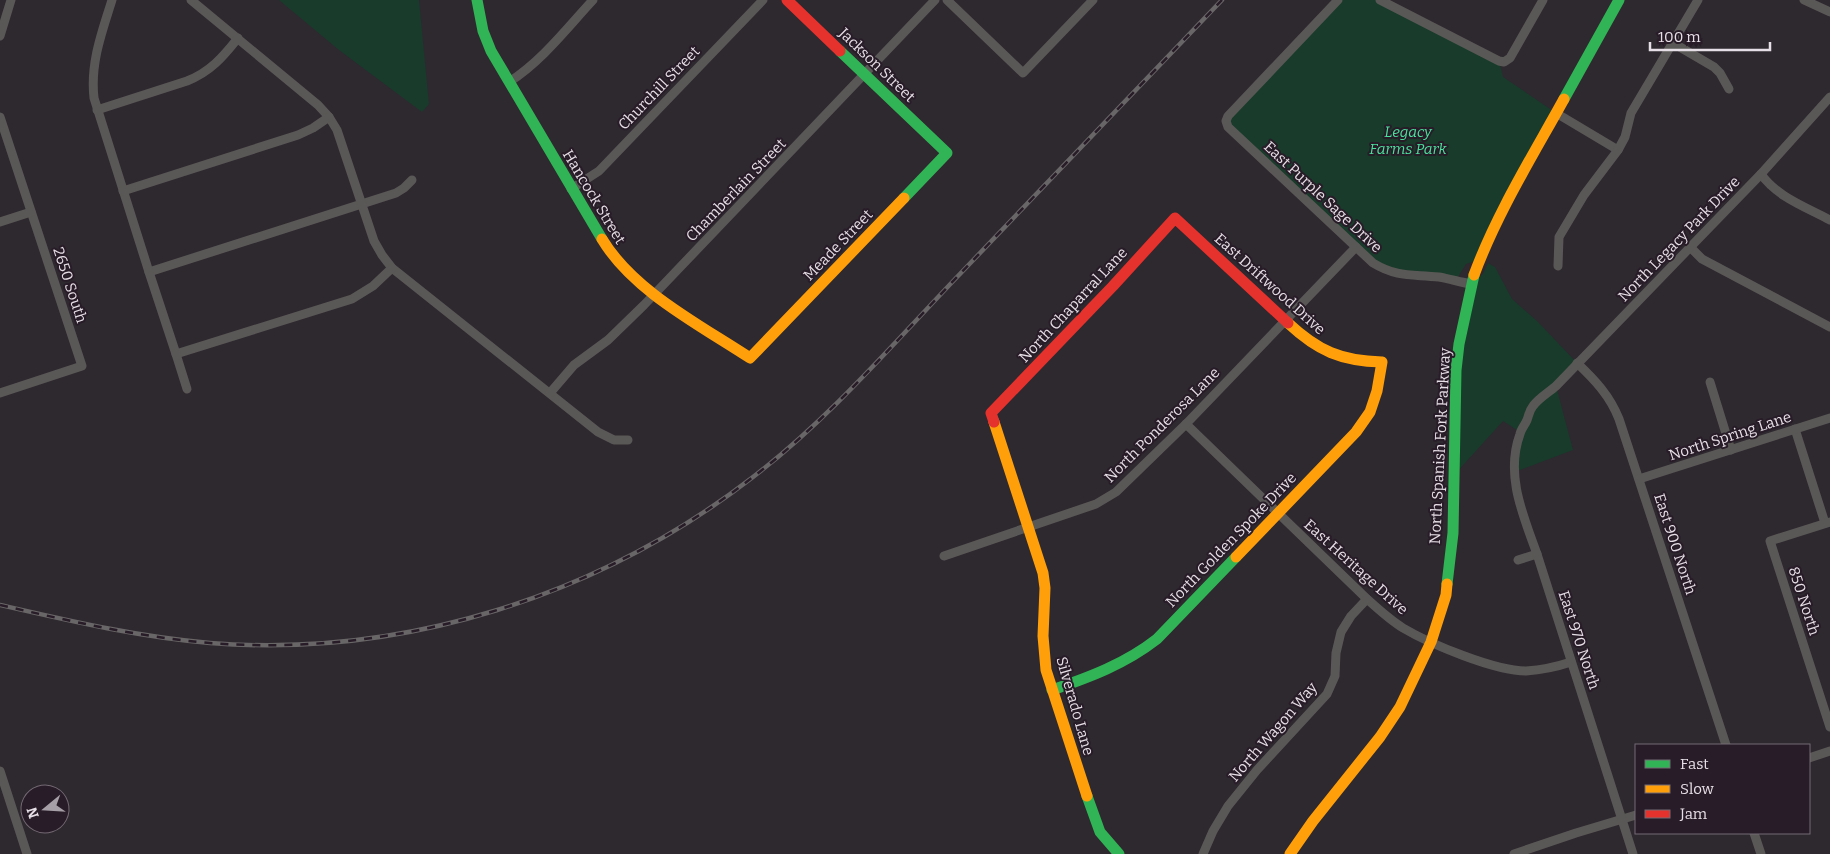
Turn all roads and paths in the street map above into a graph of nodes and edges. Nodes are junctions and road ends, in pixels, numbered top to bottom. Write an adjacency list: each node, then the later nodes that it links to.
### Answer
1 (11, 0): 18 (street)
2 (112, 0): 25 (street)
3 (191, 0): 19 (street)
4 (477, 0): 22 (street, Hancock Street)
5 (593, 0): 22 (street)
6 (763, 0): 33 (street, Churchill Street)
7 (787, 0): 21 (street, Jackson Street)
8 (936, 0): 21 (street, Chamberlain Street)
9 (947, 0): 10 (street)
10 (1093, 0)
11 (1338, 0): 40 (street, East Purple Sage Drive)
12 (1380, 0): 13 (street)
13 (1543, 0)
14 (1619, 0): 26 (street, North Spanish Fork Parkway)
15 (1698, 0): 20 (street)
16 (1804, 0): 17 (street)
17 (1830, 12)
18 (1, 32)
19 (238, 38): 25 (street); 28 (street)
20 (1673, 43): 23 (street); 29 (street)
21 (866, 74): 30 (street, Jackson Street); 46 (street, Chamberlain Street)
22 (509, 82): 33 (street, Hancock Street)
23 (1729, 89)
24 (1828, 102): 31 (street, North Legacy Park Drive)
25 (97, 110): 34 (street)
26 (1556, 113): 29 (street); 45 (street, North Spanish Fork Parkway)
27 (0, 117): 36 (street, 2650 South)
28 (329, 117): 34 (street); 35 (street)
29 (1618, 150): 42 (street)
30 (947, 153): 50 (street, Meade Street)
31 (1761, 174): 38 (street); 41 (street, North Legacy Park Drive)
32 (412, 180): 35 (street)
33 (571, 190): 46 (street, Hancock Street)
34 (123, 191): 44 (street)
35 (362, 204): 43 (street); 44 (street)
36 (31, 212): 39 (street); 55 (street, 2650 South)
37 (1175, 218): 47 (street, East Driftwood Drive); 57 (street, North Chaparral Lane)
38 (1830, 220)
39 (0, 222)
40 (1356, 247): 45 (street, East Purple Sage Drive); 47 (street, North Ponderosa Lane)
41 (1690, 247): 48 (street); 52 (street, North Legacy Park Drive)
42 (1558, 266)
43 (392, 268): 49 (street); 56 (street)
44 (149, 272): 49 (street)
45 (1470, 284): 72 (street, North Spanish Fork Parkway)
46 (655, 294): 50 (street, Hancock Street); 56 (street, Chamberlain Street)
47 (1285, 320): 51 (street, East Driftwood Drive); 59 (street, North Ponderosa Lane)
48 (1830, 328)
49 (176, 354): 54 (street)
50 (750, 358)
51 (1382, 362): 65 (street, North Golden Spoke Drive)
52 (1577, 364): 61 (street, North Legacy Park Drive); 64 (street, East 900 North)
53 (1710, 382): 63 (street)
54 (187, 389)
55 (0, 393)
56 (550, 393): 62 (street)
57 (991, 413): 67 (street, Silverado Lane)
58 (1830, 418): 60 (street, North Spring Lane)
59 (1186, 424): 65 (street, East Heritage Drive); 67 (street, North Ponderosa Lane)
60 (1795, 429): 63 (street, North Spring Lane); 66 (street)
61 (1520, 432): 68 (street, East 970 North)
62 (628, 440)
63 (1731, 450): 64 (street, North Spring Lane)
64 (1639, 480): 76 (street, East 900 North)
65 (1278, 514): 71 (street, East Heritage Drive); 74 (street, North Golden Spoke Drive)
66 (1828, 522): 75 (street, 850 North)
67 (1029, 527): 69 (street, North Ponderosa Lane); 74 (street, Silverado Lane)
68 (1537, 554): 70 (street); 73 (street, East 970 North)
69 (944, 556)
70 (1518, 560)
71 (1367, 599): 72 (street, East Heritage Drive); 86 (street, North Wagon Way)
72 (1431, 642): 73 (street, East Heritage Drive); 87 (street, North Spanish Fork Parkway)
73 (1571, 662): 81 (street, East 970 North)
74 (1052, 690): 85 (street, Silverado Lane)
75 (1830, 727)
76 (1726, 744)
77 (1830, 751): 78 (street)
78 (1810, 758)
79 (0, 771): 84 (street)
80 (1635, 815): 81 (street)
81 (1622, 820): 83 (street); 89 (street, East 970 North)
82 (1754, 834): 90 (street)
83 (1535, 851): 88 (street)
84 (27, 854)
85 (1120, 854)
86 (1203, 854)
87 (1290, 854)
88 (1514, 854)
89 (1634, 854)
90 (1761, 854)

